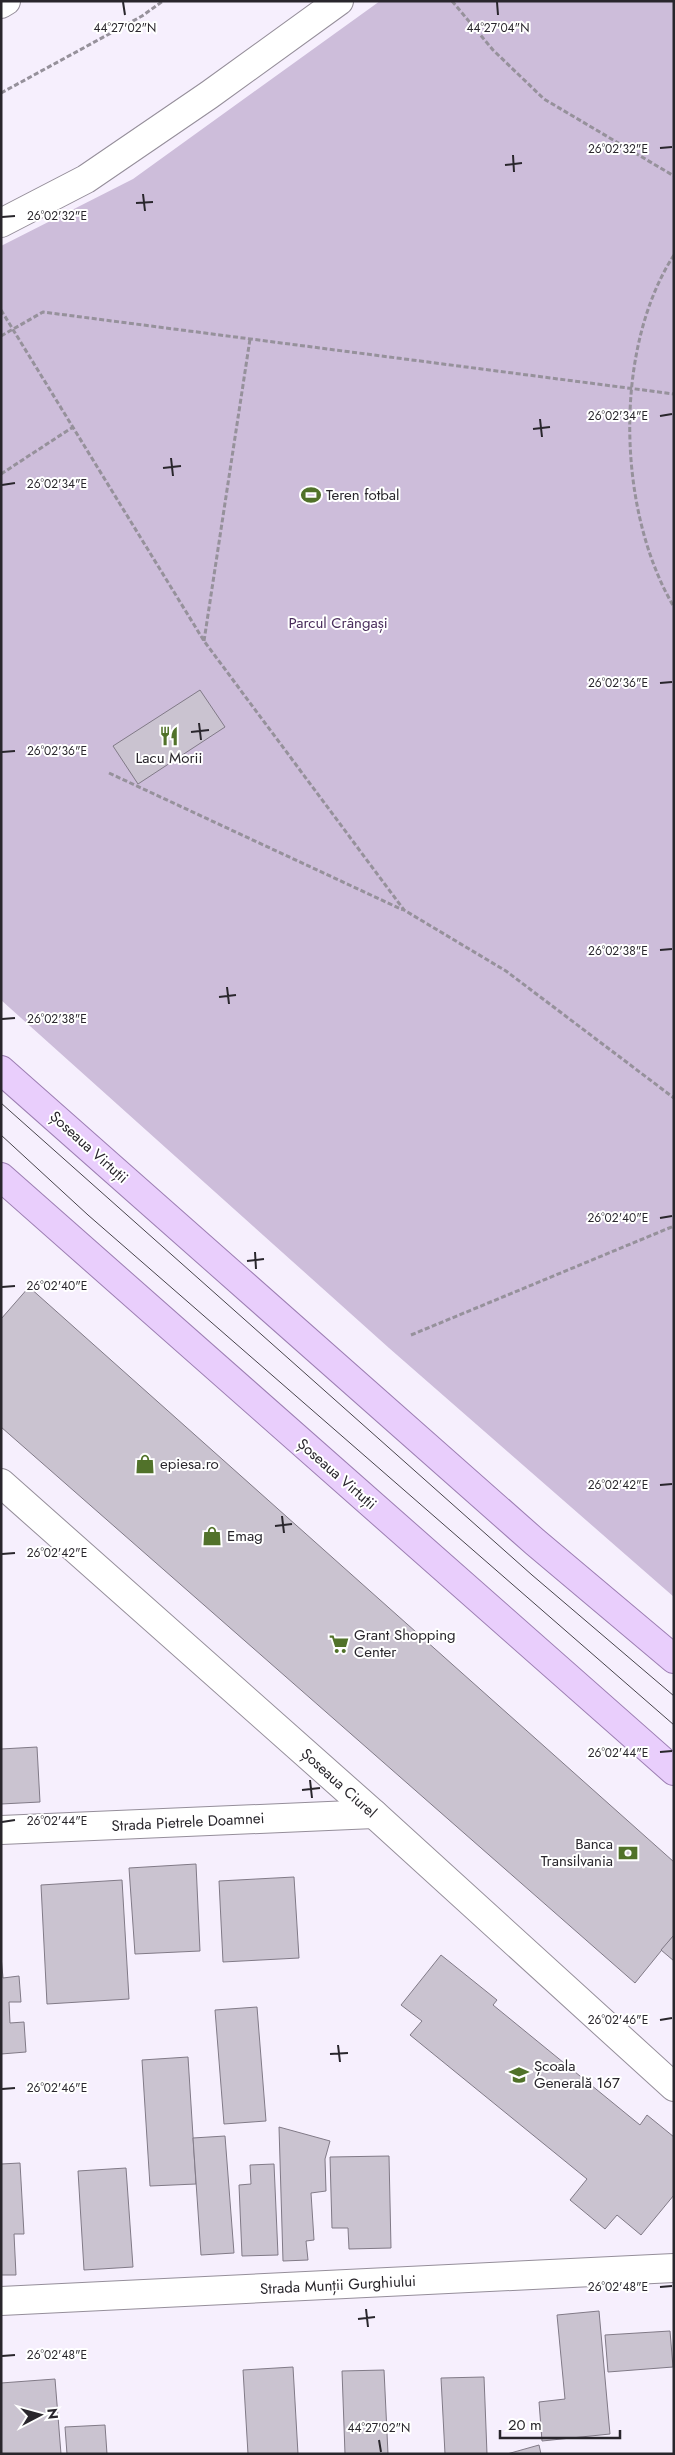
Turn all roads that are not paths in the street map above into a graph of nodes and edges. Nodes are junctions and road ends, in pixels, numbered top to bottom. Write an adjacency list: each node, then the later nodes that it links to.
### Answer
1 (6, 1): 3 (street)
2 (339, 1): 4 (street)
3 (1, 4)
4 (1, 223)
5 (1, 1070): 8 (main road, Șoseaua Virtuții)
6 (1, 1177): 9 (main road, Șoseaua Virtuții)
7 (1, 1483): 10 (street, Șoseaua Ciurel)
8 (674, 1660)
9 (674, 1771)
10 (374, 1814): 11 (street, Strada Pietrele Doamnei); 12 (street, Șoseaua Ciurel)
11 (1, 1830)
12 (674, 2087)
13 (674, 2268): 14 (street, Strada Munții Gurghiului)
14 (1, 2302)

